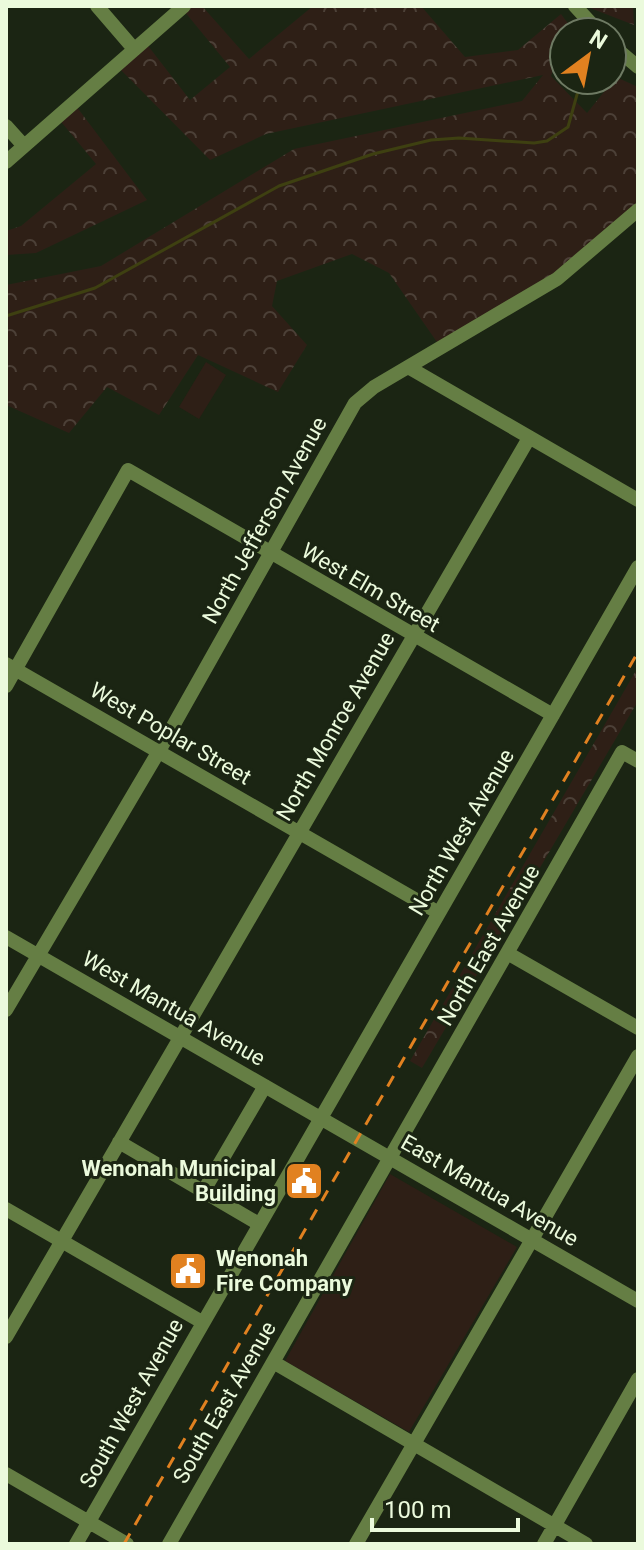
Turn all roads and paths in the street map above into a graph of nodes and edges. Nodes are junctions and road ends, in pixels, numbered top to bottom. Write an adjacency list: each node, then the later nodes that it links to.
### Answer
1 (97, 6): 3 (street)
2 (184, 6): 3 (street)
3 (134, 49): 5 (street)
4 (6, 126): 5 (street)
5 (24, 146): 6 (street)
6 (6, 162)
7 (638, 210): 8 (street, North Jefferson Avenue)
8 (408, 367): 9 (street); 11 (street, North Jefferson Avenue)
9 (529, 438): 10 (street); 13 (street, North Monroe Avenue)
10 (638, 500)
11 (271, 554): 13 (street, West Elm Street); 14 (street, West Elm Street); 17 (street, North Jefferson Avenue)
12 (638, 567): 16 (street, North West Avenue)
13 (412, 636): 16 (street, West Elm Street); 19 (street, North Monroe Avenue)
14 (11, 667): 15 (street); 17 (street, West Poplar Street)
15 (6, 686)
16 (553, 715): 20 (street, North West Avenue)
17 (159, 751): 19 (street, West Poplar Street); 23 (street, North Jefferson Avenue)
18 (638, 761): 22 (street, North East Avenue)
19 (299, 832): 20 (street, West Poplar Street); 26 (street, North Monroe Avenue)
20 (439, 913): 29 (street, North West Avenue)
21 (6, 937): 23 (street, West Mantua Avenue)
22 (509, 954): 25 (street); 31 (street, North East Avenue)
23 (38, 955): 24 (street, North Jefferson Avenue); 26 (street, West Mantua Avenue)
24 (6, 1010)
25 (638, 1028)
26 (179, 1036): 28 (street, West Mantua Avenue); 30 (street, North Monroe Avenue)
27 (638, 1056): 35 (street)
28 (265, 1086): 29 (street, West Mantua Avenue); 32 (street)
29 (321, 1118): 31 (street, East Mantua Avenue); 34 (street, South West Avenue)
30 (119, 1142): 32 (street); 36 (street, North Monroe Avenue)
31 (389, 1158): 35 (street, East Mantua Avenue); 40 (street, South East Avenue)
32 (203, 1192): 34 (street)
33 (6, 1209): 36 (street)
34 (259, 1224): 38 (street, South West Avenue)
35 (532, 1239): 37 (street, East Mantua Avenue); 42 (street)
36 (61, 1240): 38 (street); 39 (street, North Monroe Avenue)
37 (638, 1301)
38 (202, 1322): 44 (street, South West Avenue)
39 (6, 1337)
40 (273, 1362): 42 (street); 48 (street, South East Avenue)
41 (638, 1379): 45 (street)
42 (414, 1444): 45 (street); 49 (street)
43 (6, 1474): 44 (street)
44 (89, 1522): 46 (street, South West Avenue); 47 (street)
45 (554, 1525): 50 (street); 51 (street)
46 (76, 1544)
47 (127, 1544)
48 (169, 1544)
49 (356, 1544)
50 (544, 1544)
51 (586, 1544)

